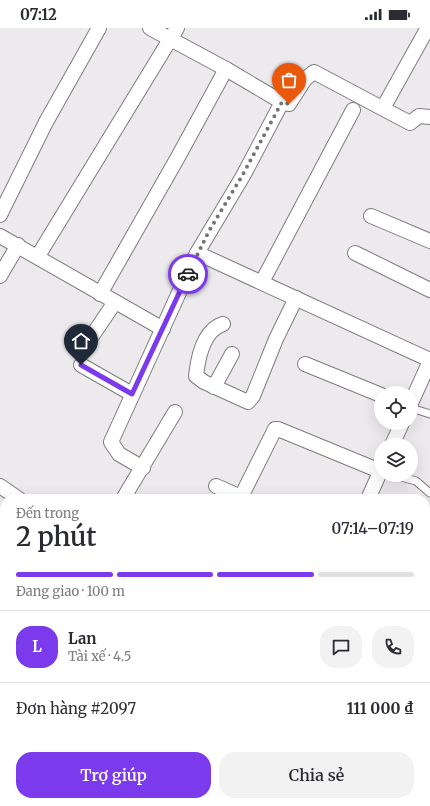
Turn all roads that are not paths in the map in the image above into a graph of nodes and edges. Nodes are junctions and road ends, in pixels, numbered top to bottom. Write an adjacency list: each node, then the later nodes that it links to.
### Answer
1 (99, 28): 10 (street)
2 (150, 28): 4 (street)
3 (426, 31): 7 (street)
4 (173, 33): 5 (street); 17 (street)
5 (226, 69): 6 (street); 21 (street)
6 (282, 102): 7 (street); 15 (street)
7 (383, 108): 9 (street)
8 (353, 110): 19 (street)
9 (430, 117)
10 (0, 215)
11 (371, 216): 13 (street)
12 (0, 236): 14 (street)
13 (430, 241)
14 (18, 245): 17 (street); 18 (street)
15 (197, 253): 19 (street); 25 (street)
16 (355, 253): 20 (street)
17 (38, 256): 21 (street)
18 (0, 276)
19 (262, 282): 22 (street)
20 (430, 290)
21 (100, 294): 23 (street)
22 (296, 298): 28 (street); 31 (street)
23 (115, 302): 25 (street); 26 (street)
24 (223, 324): 31 (street)
25 (163, 329): 34 (street)
26 (92, 336)
27 (232, 354): 31 (street)
28 (430, 361): 32 (street)
29 (305, 364): 33 (street)
30 (81, 365): 34 (street)
31 (214, 387)
32 (418, 388)
33 (374, 393)
34 (132, 394): 38 (street)
35 (418, 410): 37 (lane)
36 (175, 412): 38 (street)
37 (430, 414)
38 (143, 468): 46 (street)
39 (374, 468): 48 (street)
40 (378, 482): 49 (street)
41 (417, 482): 44 (lane)
42 (0, 486): 45 (street)
43 (216, 486): 47 (street)
44 (430, 493)
45 (12, 494)
46 (126, 494)
47 (234, 494)
48 (245, 494)
49 (371, 494)

